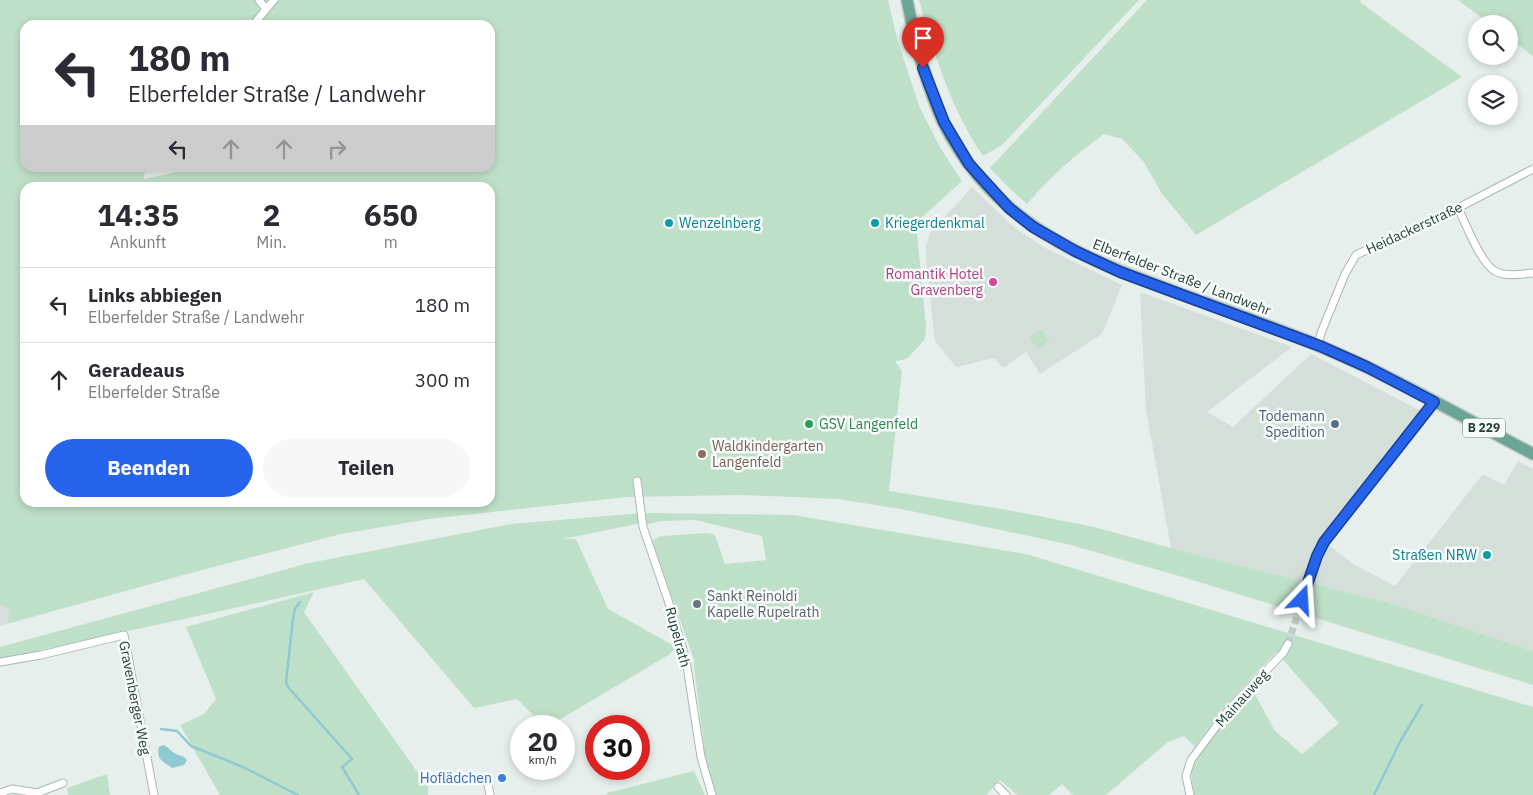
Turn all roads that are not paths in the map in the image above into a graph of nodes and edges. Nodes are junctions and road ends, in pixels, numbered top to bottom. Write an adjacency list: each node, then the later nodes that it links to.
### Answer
1 (259, 0): 4 (street)
2 (274, 0): 4 (street)
3 (906, 0): 9 (main road, Elberfelder Straße / Landwehr / B 229)
4 (266, 9): 5 (street)
5 (257, 20)
6 (1533, 169): 7 (street, Heidackerstraße)
7 (1458, 208): 8 (street); 9 (street, Heidackerstraße)
8 (1533, 273)
9 (1318, 345): 10 (main road, Elberfelder Straße / Landwehr / B 229)
10 (1434, 402): 11 (main road, Elberfelder Straße / Landwehr / B 229); 13 (street)
11 (1533, 454)
12 (637, 481): 22 (street, Rupelrath)
13 (1302, 600)
14 (1288, 644): 24 (street, Mainauweg)
15 (0, 662): 20 (street, Gravenberger Weg)
16 (486, 779): 21 (street)
17 (63, 783): 19 (street)
18 (998, 787): 23 (street)
19 (0, 793)
20 (154, 795)
21 (490, 795)
22 (712, 795)
23 (1006, 795)
24 (1190, 795)

